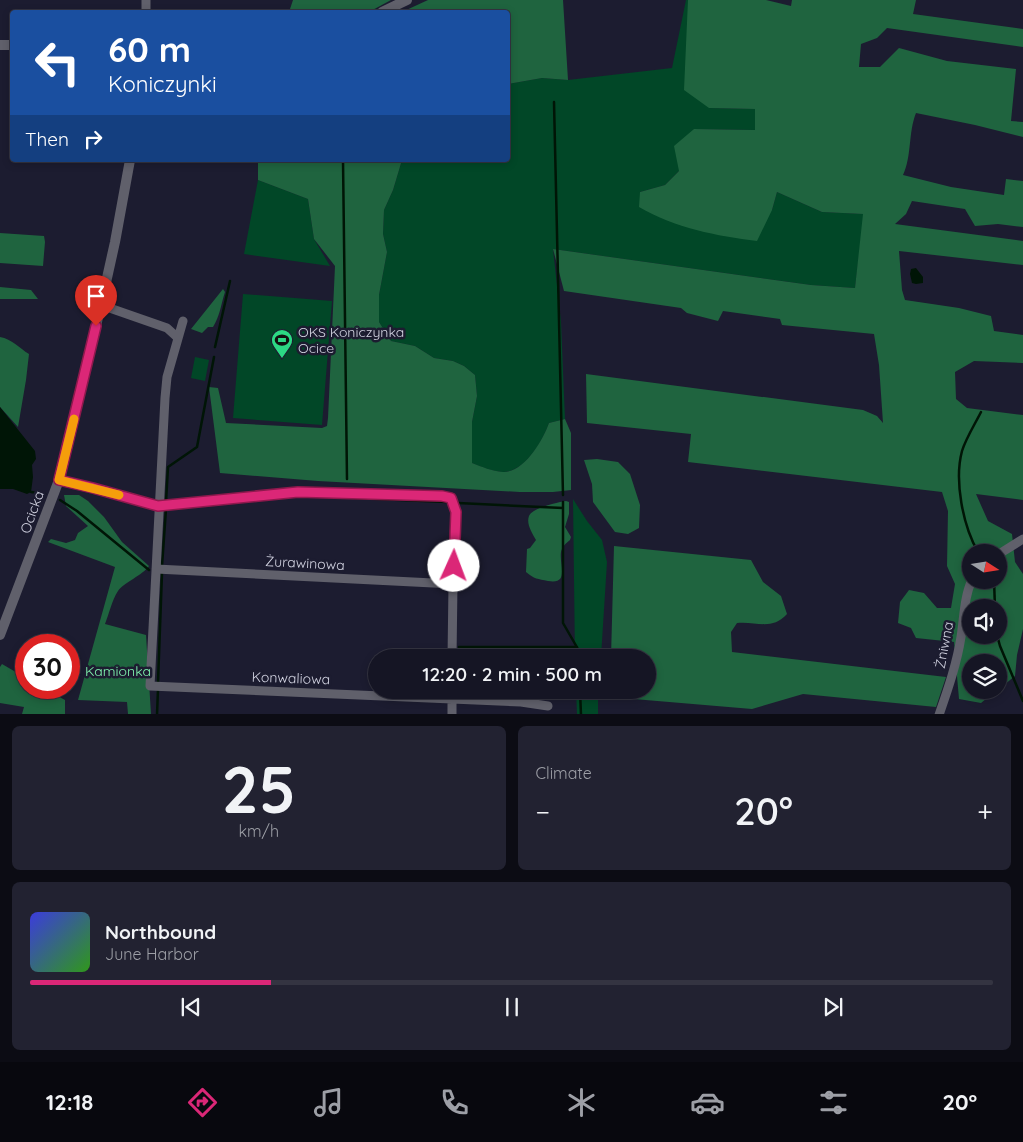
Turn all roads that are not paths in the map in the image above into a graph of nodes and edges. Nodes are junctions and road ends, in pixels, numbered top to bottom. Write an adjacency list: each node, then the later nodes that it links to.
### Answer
1 (406, 0): 2 (street)
2 (386, 10)
3 (130, 162): 4 (street, Ocicka)
4 (101, 305): 6 (street); 7 (street, Ocicka)
5 (183, 321): 6 (street)
6 (178, 338): 8 (street)
7 (59, 480): 8 (street); 14 (street, Ocicka)
8 (158, 506): 11 (street); 12 (street)
9 (1023, 539): 10 (street)
10 (1008, 548)
11 (156, 569): 12 (street, Żurawinowa); 16 (street, Konwaliowa)
12 (453, 584): 15 (street)
13 (970, 589): 21 (street, Żniwna)
14 (0, 635)
15 (452, 649)
16 (368, 692)
17 (452, 699): 20 (street)
18 (494, 699): 19 (street, Konwaliowa)
19 (548, 706)
20 (452, 714)
21 (939, 714)

